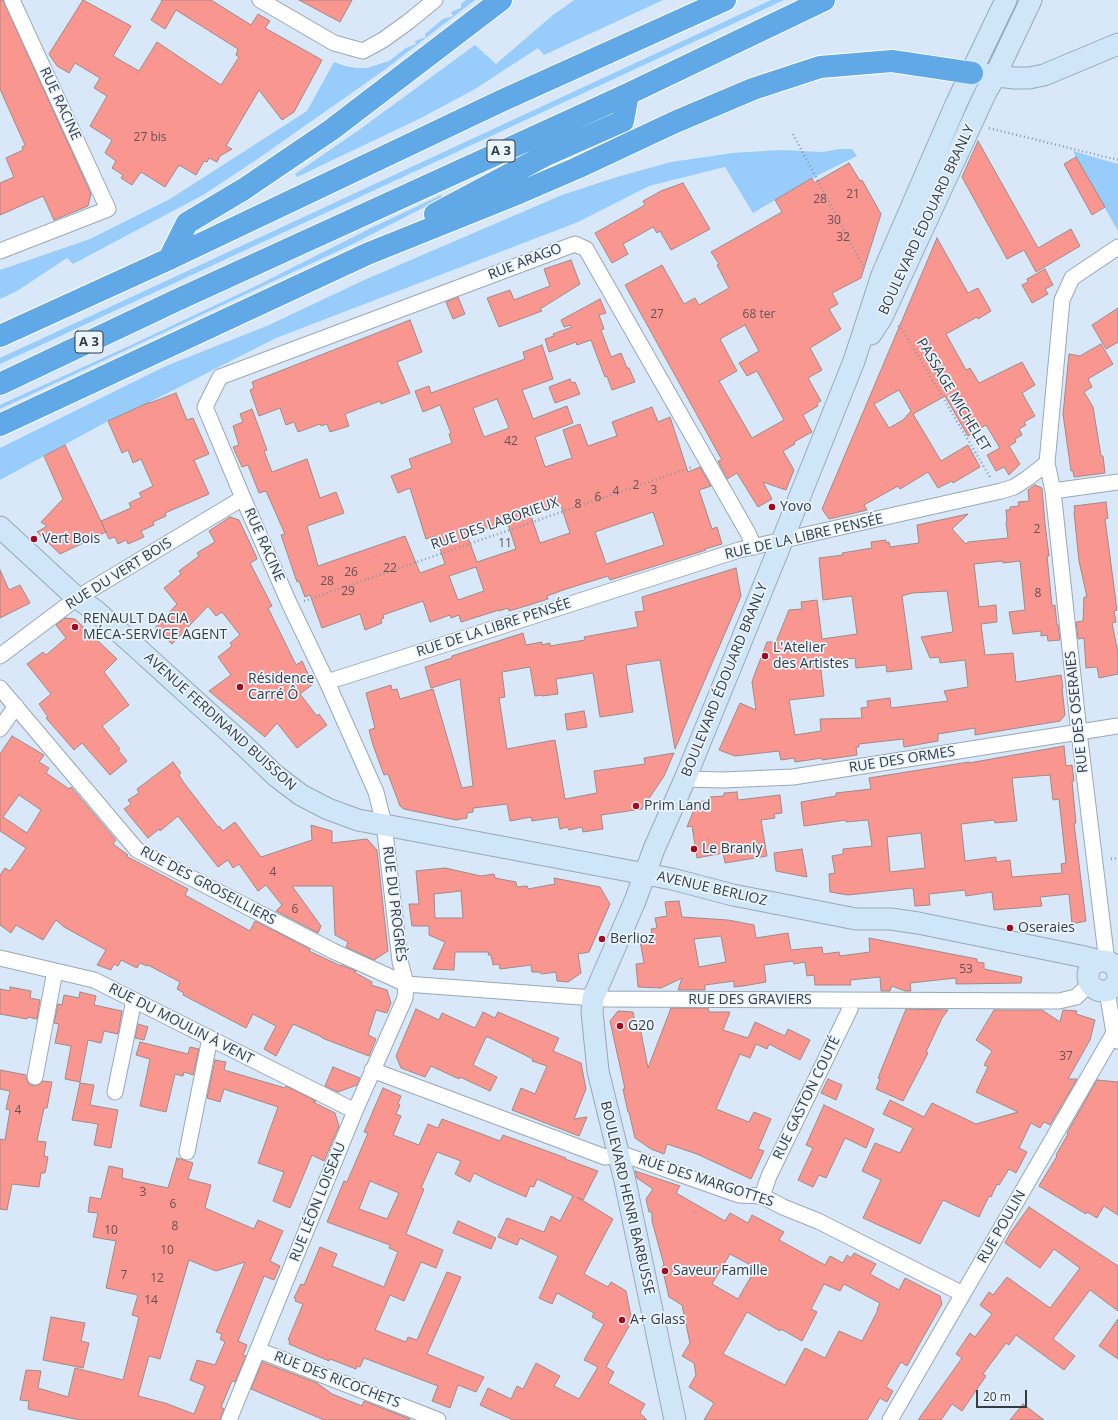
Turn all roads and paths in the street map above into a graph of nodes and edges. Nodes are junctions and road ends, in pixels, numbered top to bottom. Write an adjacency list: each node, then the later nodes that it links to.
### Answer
1 (12, 0): 17 (street, RUE RACINE)
2 (260, 0): 3 (street)
3 (435, 0)
4 (501, 0): 19 (highway)
5 (725, 0): 19 (highway)
6 (824, 0): 12 (highway, A 3)
7 (1006, 0): 10 (main road, BOULEVARD ÉDOUARD BRANLY)
8 (1031, 0): 11 (main road, BOULEVARD ÉDOUARD BRANLY)
9 (1118, 44): 11 (main road)
10 (972, 73): 11 (main road); 18 (highway); 20 (main road, BOULEVARD ÉDOUARD BRANLY)
11 (995, 76): 13 (main road, BOULEVARD ÉDOUARD BRANLY)
12 (628, 94): 18 (highway); 24 (highway, A 3)
13 (972, 122): 15 (path); 21 (main road, BOULEVARD ÉDOUARD BRANLY)
14 (793, 134): 20 (path)
15 (1118, 160)
16 (1118, 247): 28 (street)
17 (0, 251)
18 (367, 254): 26 (highway)
19 (169, 259): 22 (highway)
20 (882, 275): 23 (main road, BOULEVARD ÉDOUARD BRANLY)
21 (882, 317): 23 (main road, BOULEVARD ÉDOUARD BRANLY); 30 (path, PASSAGE MICHELET)
22 (0, 336)
23 (854, 361): 34 (main road, BOULEVARD ÉDOUARD BRANLY)
24 (0, 384)
25 (205, 407): 27 (street, RUE ARAGO); 32 (street, RUE RACINE)
26 (0, 425)
27 (706, 462): 35 (street, RUE ARAGO); 37 (path, RUE DES LABORIEUX)
28 (1046, 463): 30 (street, RUE DE LA LIBRE PENSÉE); 31 (street, RUE DES OSERAIES)
29 (1118, 482): 31 (street)
30 (1001, 491): 34 (street, RUE DE LA LIBRE PENSÉE)
31 (1053, 491): 44 (street, RUE DES OSERAIES)
32 (243, 498): 36 (street, RUE DU VERT BOIS); 37 (street, RUE RACINE)
33 (5, 532): 36 (main road, AVENUE FERDINAND BUISSON)
34 (782, 541): 35 (street, RUE DE LA LIBRE PENSÉE); 45 (main road, BOULEVARD ÉDOUARD BRANLY)
35 (754, 547): 39 (street, RUE DE LA LIBRE PENSÉE)
36 (77, 598): 38 (street, RUE DU VERT BOIS); 46 (main road, AVENUE FERDINAND BUISSON)
37 (290, 605): 39 (street, RUE RACINE)
38 (0, 656)
39 (327, 682): 46 (street, RUE DU PROGRÈS)
40 (0, 688): 41 (street, RUE DES GROSEILLIERS)
41 (16, 706): 43 (street); 51 (street, RUE DES GROSEILLIERS)
42 (1118, 726): 44 (street, RUE DES ORMES)
43 (0, 729)
44 (1079, 732): 45 (street, RUE DES ORMES); 50 (street, RUE DES OSERAIES)
45 (685, 779): 47 (main road, BOULEVARD ÉDOUARD BRANLY)
46 (384, 824): 47 (main road, AVENUE BERLIOZ); 51 (street, RUE DU PROGRÈS)
47 (644, 874): 50 (main road, AVENUE BERLIOZ); 52 (main road, BOULEVARD ÉDOUARD BRANLY)
48 (0, 958): 49 (street, RUE DU MOULIN À VENT)
49 (55, 971): 53 (street, RUE DU MOULIN À VENT); 58 (street)
50 (1106, 975): 54 (street, RUE DES GRAVIERS); 56 (street, RUE DES OSERAIES)
51 (406, 984): 52 (street, RUE DES GRAVIERS); 57 (street, RUE LÉON LOISEAU)
52 (593, 998): 54 (street, RUE DES GRAVIERS); 62 (main road, BOULEVARD HENRI BARBUSSE)
53 (134, 1000): 55 (street, RUE DU MOULIN À VENT); 59 (street)
54 (850, 1001): 63 (street, RUE GASTON COUTÉ)
55 (210, 1038): 60 (street, RUE DU MOULIN À VENT); 61 (street)
56 (1116, 1039): 64 (street, RUE POULIN)
57 (372, 1070): 60 (street, RUE LÉON LOISEAU); 62 (street, RUE DES MARGOTTES)
58 (35, 1077)
59 (115, 1092)
60 (355, 1111): 65 (street, RUE LÉON LOISEAU)
61 (187, 1152)
62 (619, 1155): 63 (street, RUE DES MARGOTTES); 68 (main road, BOULEVARD HENRI BARBUSSE)
63 (762, 1196): 64 (street, RUE DES MARGOTTES)
64 (963, 1294): 69 (street, RUE POULIN)
65 (258, 1350): 66 (street, RUE LÉON LOISEAU); 67 (street, RUE DES RICOCHETS)
66 (228, 1420)
67 (438, 1420)
68 (675, 1420)
69 (890, 1420)

